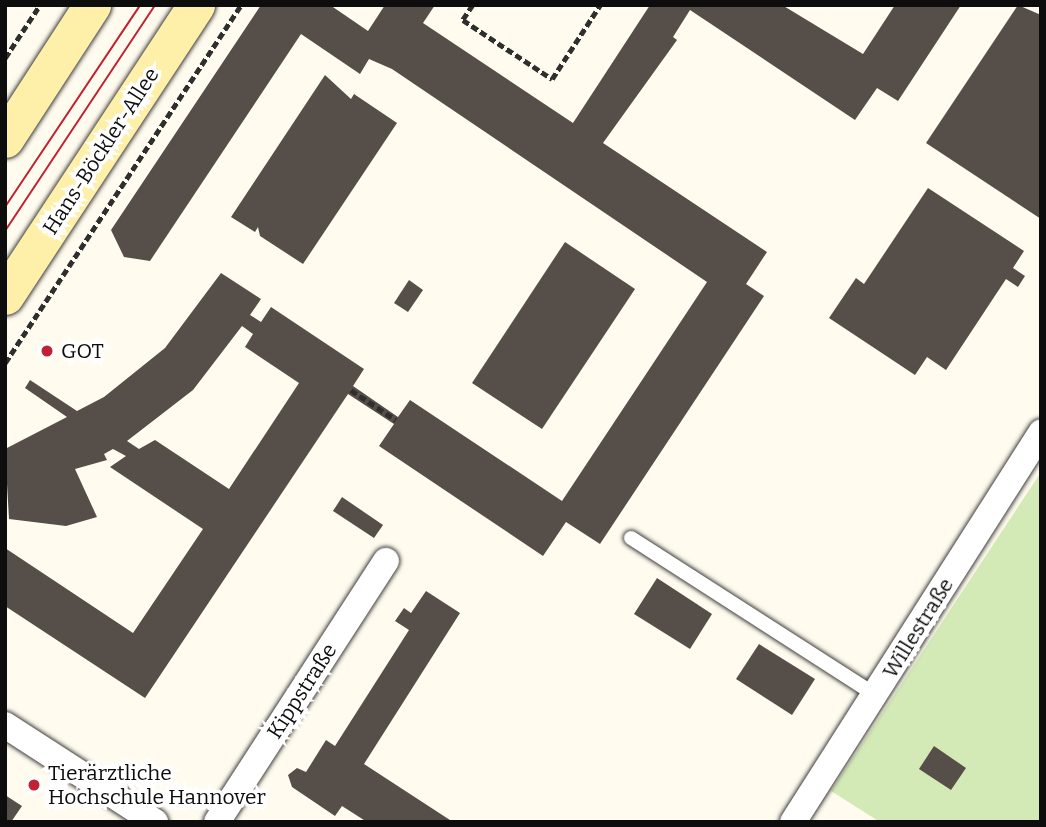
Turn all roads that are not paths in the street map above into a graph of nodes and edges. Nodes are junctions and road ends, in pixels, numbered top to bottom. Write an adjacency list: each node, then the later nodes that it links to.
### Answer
1 (92, 5): 3 (main road)
2 (195, 5): 4 (main road, Hans-Böckler-Allee)
3 (5, 139)
4 (5, 296)
5 (1041, 432): 8 (street, Willestraße)
6 (631, 538): 8 (lane)
7 (387, 561): 11 (street, Kippstraße)
8 (876, 695): 12 (street, Willestraße)
9 (5, 725): 10 (street)
10 (155, 822)
11 (217, 822)
12 (793, 822)

